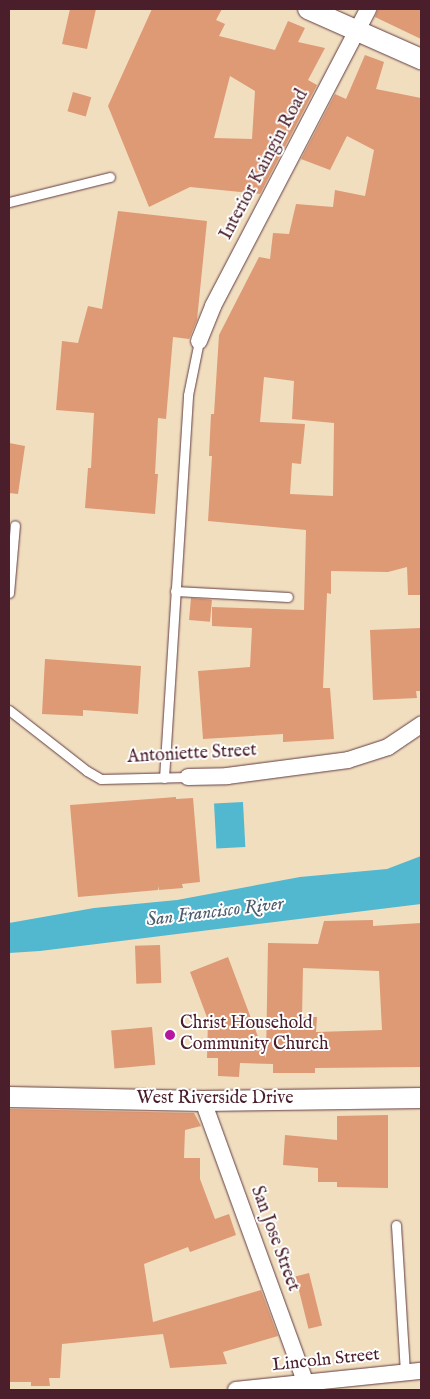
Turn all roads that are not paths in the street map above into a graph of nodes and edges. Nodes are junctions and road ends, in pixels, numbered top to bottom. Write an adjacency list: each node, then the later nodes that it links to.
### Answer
1 (308, 9): 3 (street)
2 (368, 9): 3 (street, Interior Kaingin Road)
3 (359, 30): 4 (street); 7 (street, Interior Kaingin Road)
4 (421, 59)
5 (110, 176): 6 (lane)
6 (9, 202)
7 (199, 341): 9 (lane)
8 (15, 525): 10 (lane)
9 (175, 591): 11 (lane); 15 (lane)
10 (9, 593)
11 (288, 597)
12 (9, 710): 15 (lane, Antoniette Street)
13 (421, 725): 14 (street, Antoniette Street)
14 (188, 777): 15 (lane, Antoniette Street)
15 (164, 778)
16 (9, 1098): 18 (street, West Riverside Drive)
17 (421, 1098): 18 (street, West Riverside Drive)
18 (203, 1101): 22 (street, San Jose Street)
19 (396, 1225): 21 (lane)
20 (421, 1371): 21 (street, Lincoln Street)
21 (405, 1372): 22 (street, Lincoln Street)
22 (307, 1387): 23 (street, Lincoln Street)
23 (236, 1390)

